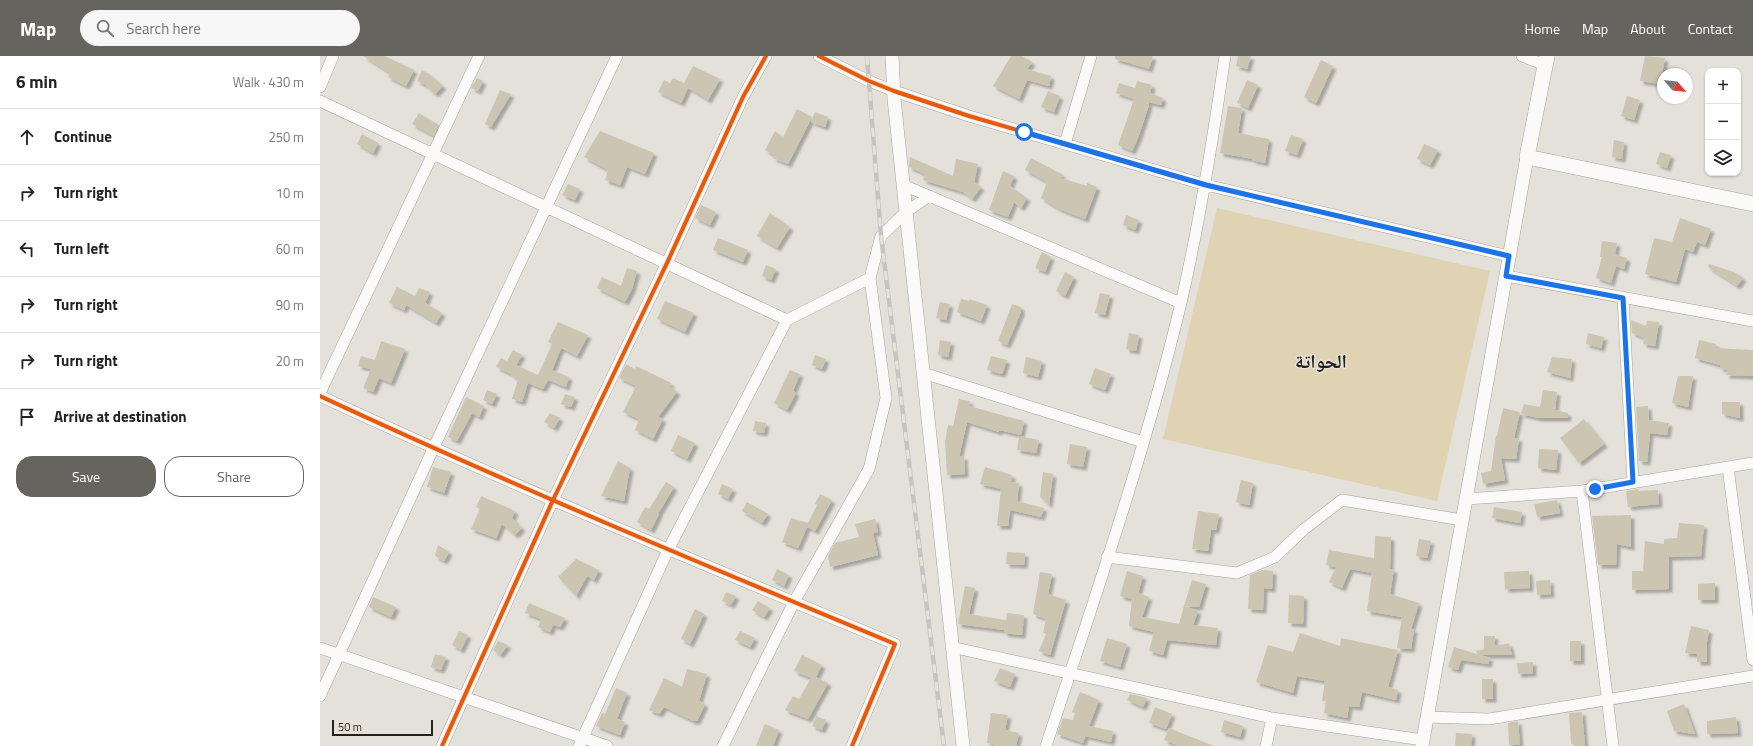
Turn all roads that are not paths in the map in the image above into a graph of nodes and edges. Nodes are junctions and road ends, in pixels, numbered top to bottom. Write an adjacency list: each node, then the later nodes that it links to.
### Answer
1 (333, 56): 11 (street)
2 (479, 56): 15 (street)
3 (617, 56): 21 (street)
4 (766, 56): 24 (street)
5 (819, 56): 12 (street)
6 (892, 56): 12 (street)
7 (1091, 56): 14 (street)
8 (1225, 56): 18 (street)
9 (1522, 56): 10 (street)
10 (1546, 61): 16 (main road)
11 (320, 86)
12 (894, 91): 14 (street); 17 (street)
13 (320, 100): 15 (street)
14 (1065, 144): 18 (street)
15 (434, 154): 21 (street); 32 (street)
16 (1527, 156): 20 (main road); 23 (street)
17 (903, 185): 19 (street); 22 (street)
18 (1206, 185): 23 (street); 28 (street)
19 (929, 196): 22 (street); 28 (street)
20 (1753, 204)
21 (547, 206): 24 (street); 34 (street)
22 (906, 212): 26 (street); 31 (street)
23 (1509, 256): 25 (street)
24 (667, 263): 29 (street); 40 (street)
25 (1506, 276): 27 (street); 39 (street)
26 (870, 278): 29 (street); 44 (street)
27 (1623, 298): 30 (street); 37 (street)
28 (1181, 303): 33 (street)
29 (787, 320): 42 (street)
30 (1753, 321)
31 (923, 373): 33 (street); 45 (street)
32 (320, 395): 34 (street)
33 (1143, 442): 43 (street)
34 (433, 449): 40 (street); 47 (street)
35 (1753, 462): 36 (street)
36 (1728, 467): 37 (street); 48 (street)
37 (1633, 482): 38 (street)
38 (1582, 491): 39 (street); 53 (street)
39 (1466, 499): 41 (street)
40 (553, 500): 42 (street); 52 (street)
41 (1462, 520): 43 (street); 54 (street)
42 (668, 550): 44 (street); 56 (street)
43 (1107, 557): 49 (street)
44 (794, 602): 60 (street); 61 (street)
45 (951, 647): 49 (street); 62 (street)
46 (320, 648): 47 (street)
47 (339, 654): 51 (street); 52 (street)
48 (1753, 660)
49 (1070, 673): 55 (street); 63 (street)
50 (1753, 676): 53 (street)
51 (320, 696)
52 (465, 697): 56 (street); 58 (street)
53 (1607, 698): 54 (street); 65 (street)
54 (1427, 717): 57 (street)
55 (1272, 718): 57 (street); 64 (street)
56 (581, 742): 59 (street)
57 (1423, 743)
58 (442, 746)
59 (607, 746)
60 (723, 746)
61 (852, 746)
62 (963, 746)
63 (1046, 746)
64 (1266, 746)
65 (1613, 746)

